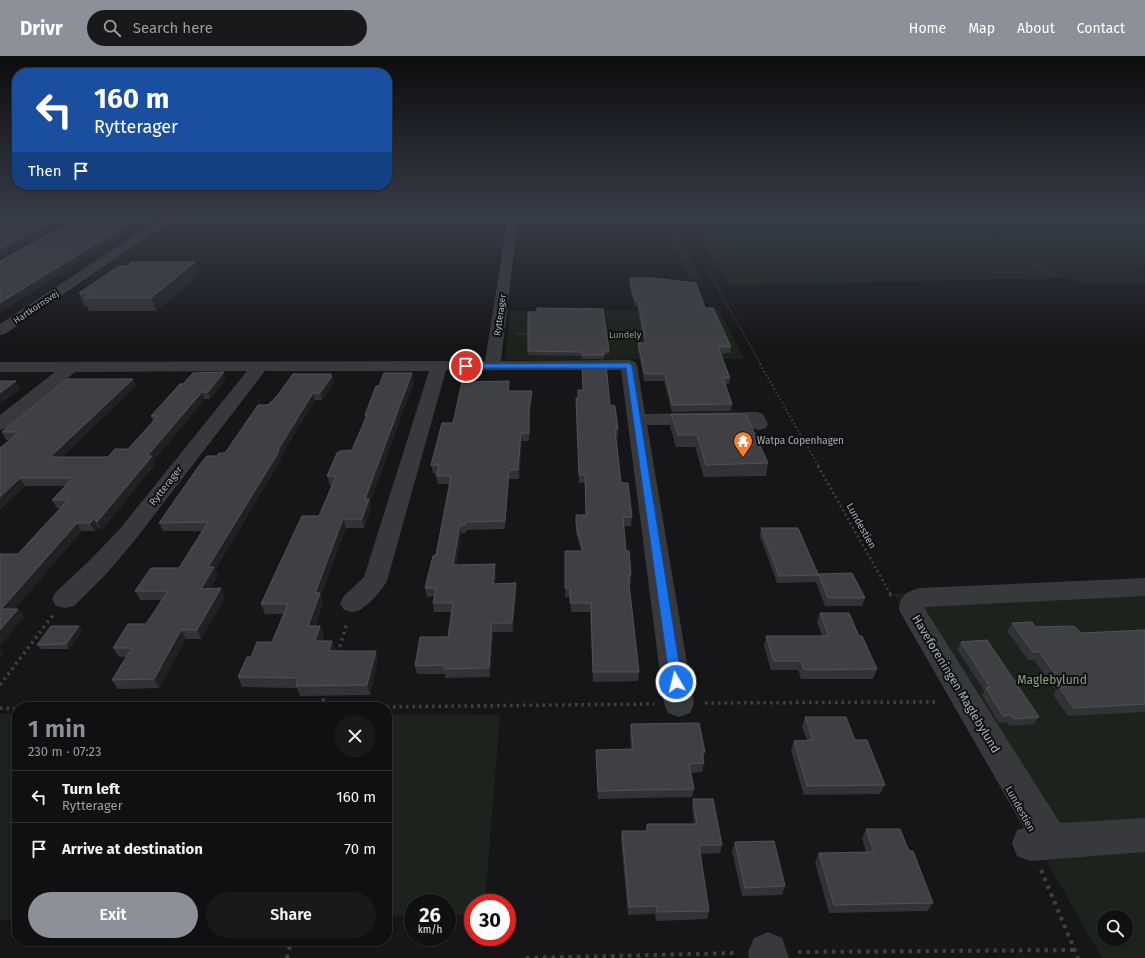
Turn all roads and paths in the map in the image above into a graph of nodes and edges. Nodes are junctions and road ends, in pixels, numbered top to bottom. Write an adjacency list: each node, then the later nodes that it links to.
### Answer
1 (109, 259): 6 (street, Hartkornsvej)
2 (507, 259): 9 (street, Rytterager)
3 (701, 259): 20 (path, Lundestien)
4 (1027, 259): 5 (path)
5 (1055, 276)
6 (0, 331)
7 (600, 333): 8 (path)
8 (648, 333)
9 (497, 334): 10 (path); 13 (street, Rytterager)
10 (537, 334)
11 (260, 366): 12 (street); 15 (street); 21 (street, Rytterager)
12 (439, 366): 13 (street); 22 (street)
13 (492, 366): 16 (street)
14 (0, 367): 15 (street)
15 (70, 367): 17 (street)
16 (637, 420): 18 (street); 27 (street)
17 (0, 424)
18 (759, 424)
19 (1145, 587): 31 (street, Haveforeningen Maglebylund)
20 (892, 598)
21 (65, 599): 24 (path)
22 (353, 603): 23 (path)
23 (337, 655)
24 (0, 685)
25 (325, 692): 26 (path)
26 (322, 702)
27 (680, 704)
28 (0, 708): 29 (path)
29 (12, 709)
30 (1145, 835): 31 (street)
31 (1040, 842): 34 (path)
32 (291, 946): 33 (path)
33 (287, 958)
34 (1078, 958)

